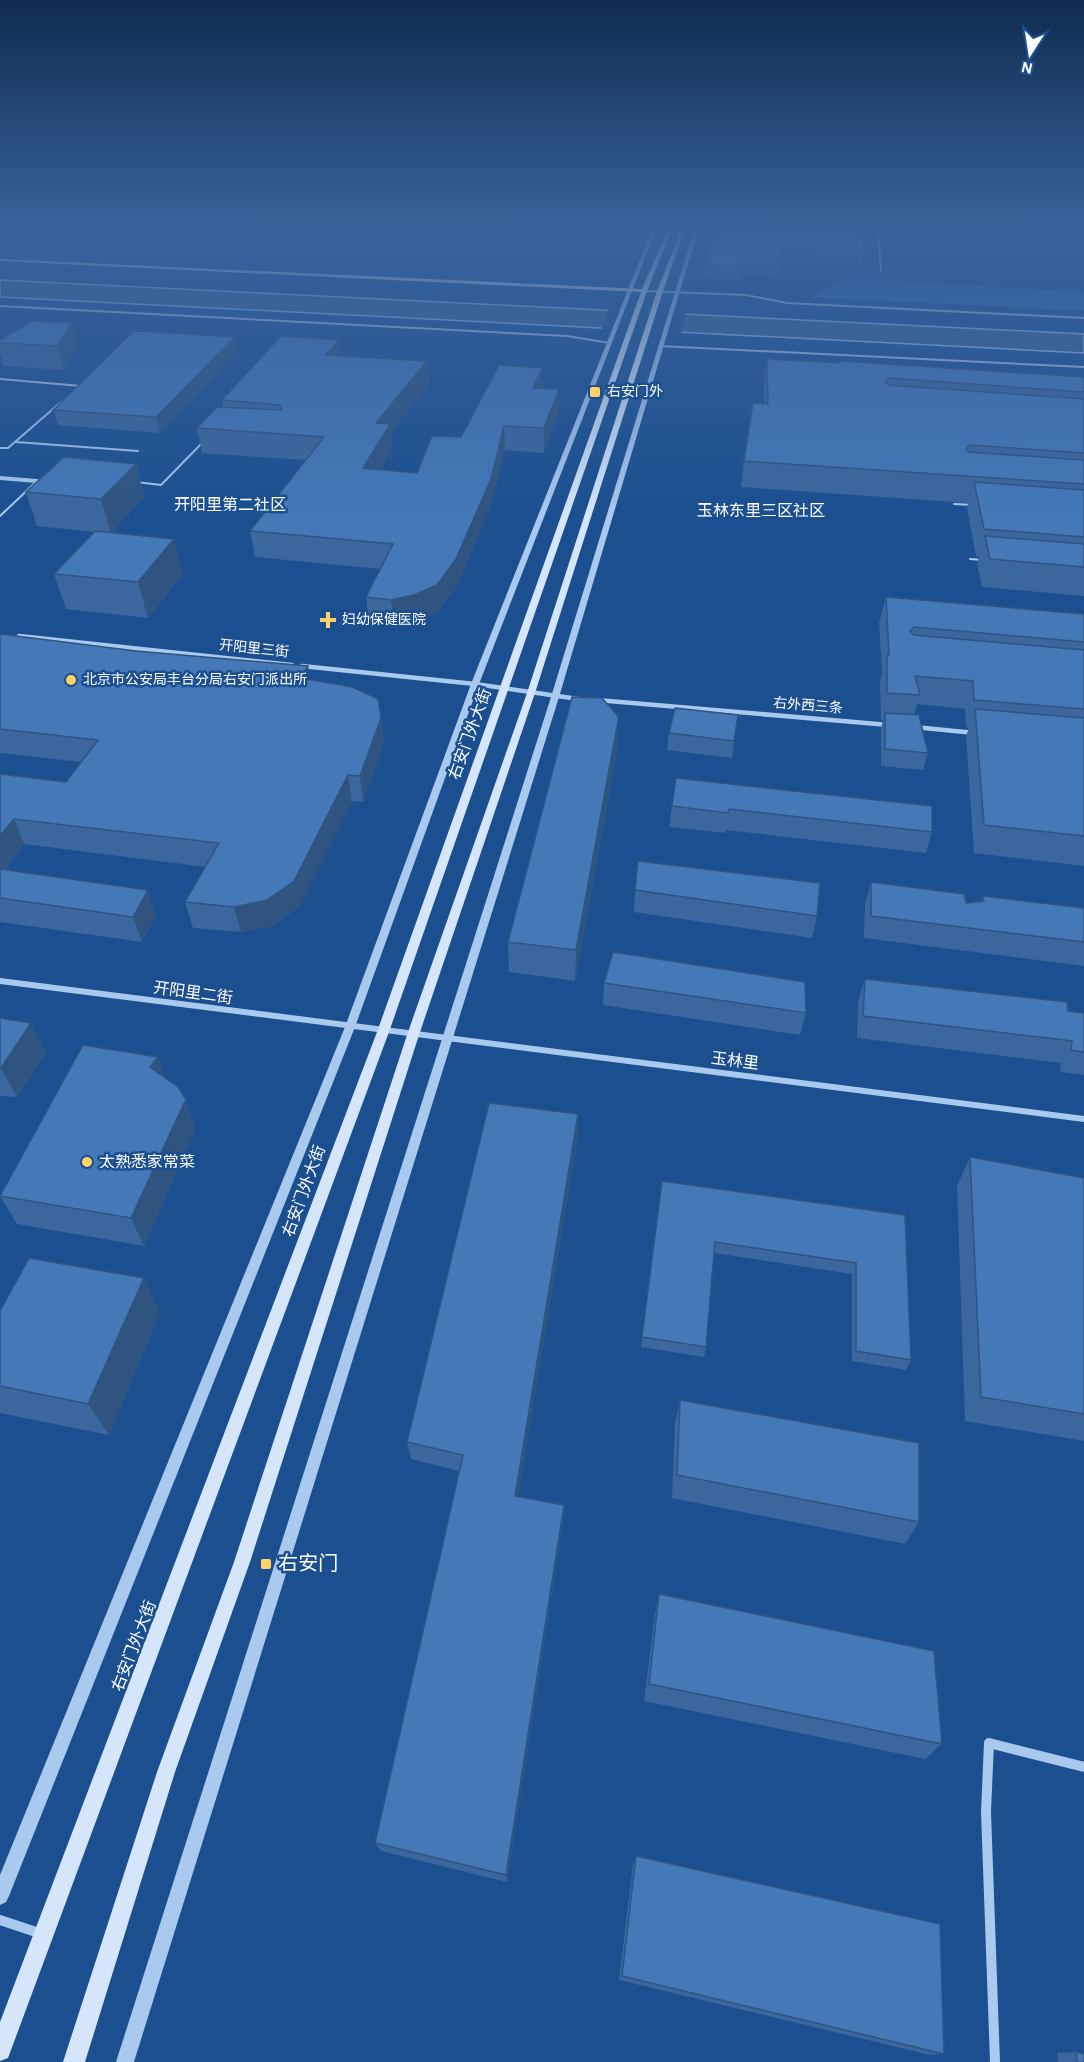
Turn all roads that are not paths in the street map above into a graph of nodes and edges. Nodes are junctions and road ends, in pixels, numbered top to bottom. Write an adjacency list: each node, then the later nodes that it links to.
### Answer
1 (326, 323): 6 (street)
2 (618, 323): 6 (street)
3 (633, 323): 29 (main road, 右安门外大街)
4 (651, 323): 30 (main road)
5 (668, 323): 7 (street)
6 (611, 340): 28 (street)
7 (661, 344): 8 (street); 31 (street)
8 (1084, 367)
9 (0, 379): 11 (lane)
10 (88, 379): 11 (lane)
11 (81, 386): 12 (lane)
12 (73, 393)
13 (64, 400): 15 (lane)
14 (210, 435): 21 (lane)
15 (16, 442): 16 (lane); 17 (lane)
16 (0, 448)
17 (138, 451)
18 (0, 478): 19 (street)
19 (37, 481): 20 (lane); 24 (lane)
20 (48, 482)
21 (132, 482)
22 (954, 504): 23 (lane)
23 (978, 506)
24 (0, 516)
25 (970, 559): 26 (lane)
26 (993, 561)
27 (12, 636): 28 (street, 开阳里三街)
28 (475, 684): 29 (street, 开阳里三街); 36 (street)
29 (505, 689): 30 (street, 开阳里三街); 37 (main road, 右安门外大街)
30 (531, 693): 31 (street, 右外西三条); 38 (main road)
31 (555, 697): 32 (street, 右外西三条); 39 (street)
32 (896, 726)
33 (908, 727): 34 (street)
34 (978, 733)
35 (0, 981): 36 (street, 开阳里二街)
36 (350, 1028): 37 (street, 开阳里二街); 42 (street)
37 (383, 1032): 38 (street, 玉林里); 44 (main road, 右安门外大街)
38 (413, 1035): 39 (street, 玉林里); 46 (main road)
39 (446, 1037): 40 (street, 玉林里); 47 (street)
40 (1084, 1119)
41 (1084, 1767): 48 (street)
42 (0, 1896)
43 (0, 1920): 44 (street)
44 (43, 1934): 45 (main road, 右安门外大街)
45 (0, 2050)
46 (74, 2062)
47 (125, 2062)
48 (994, 2062)

